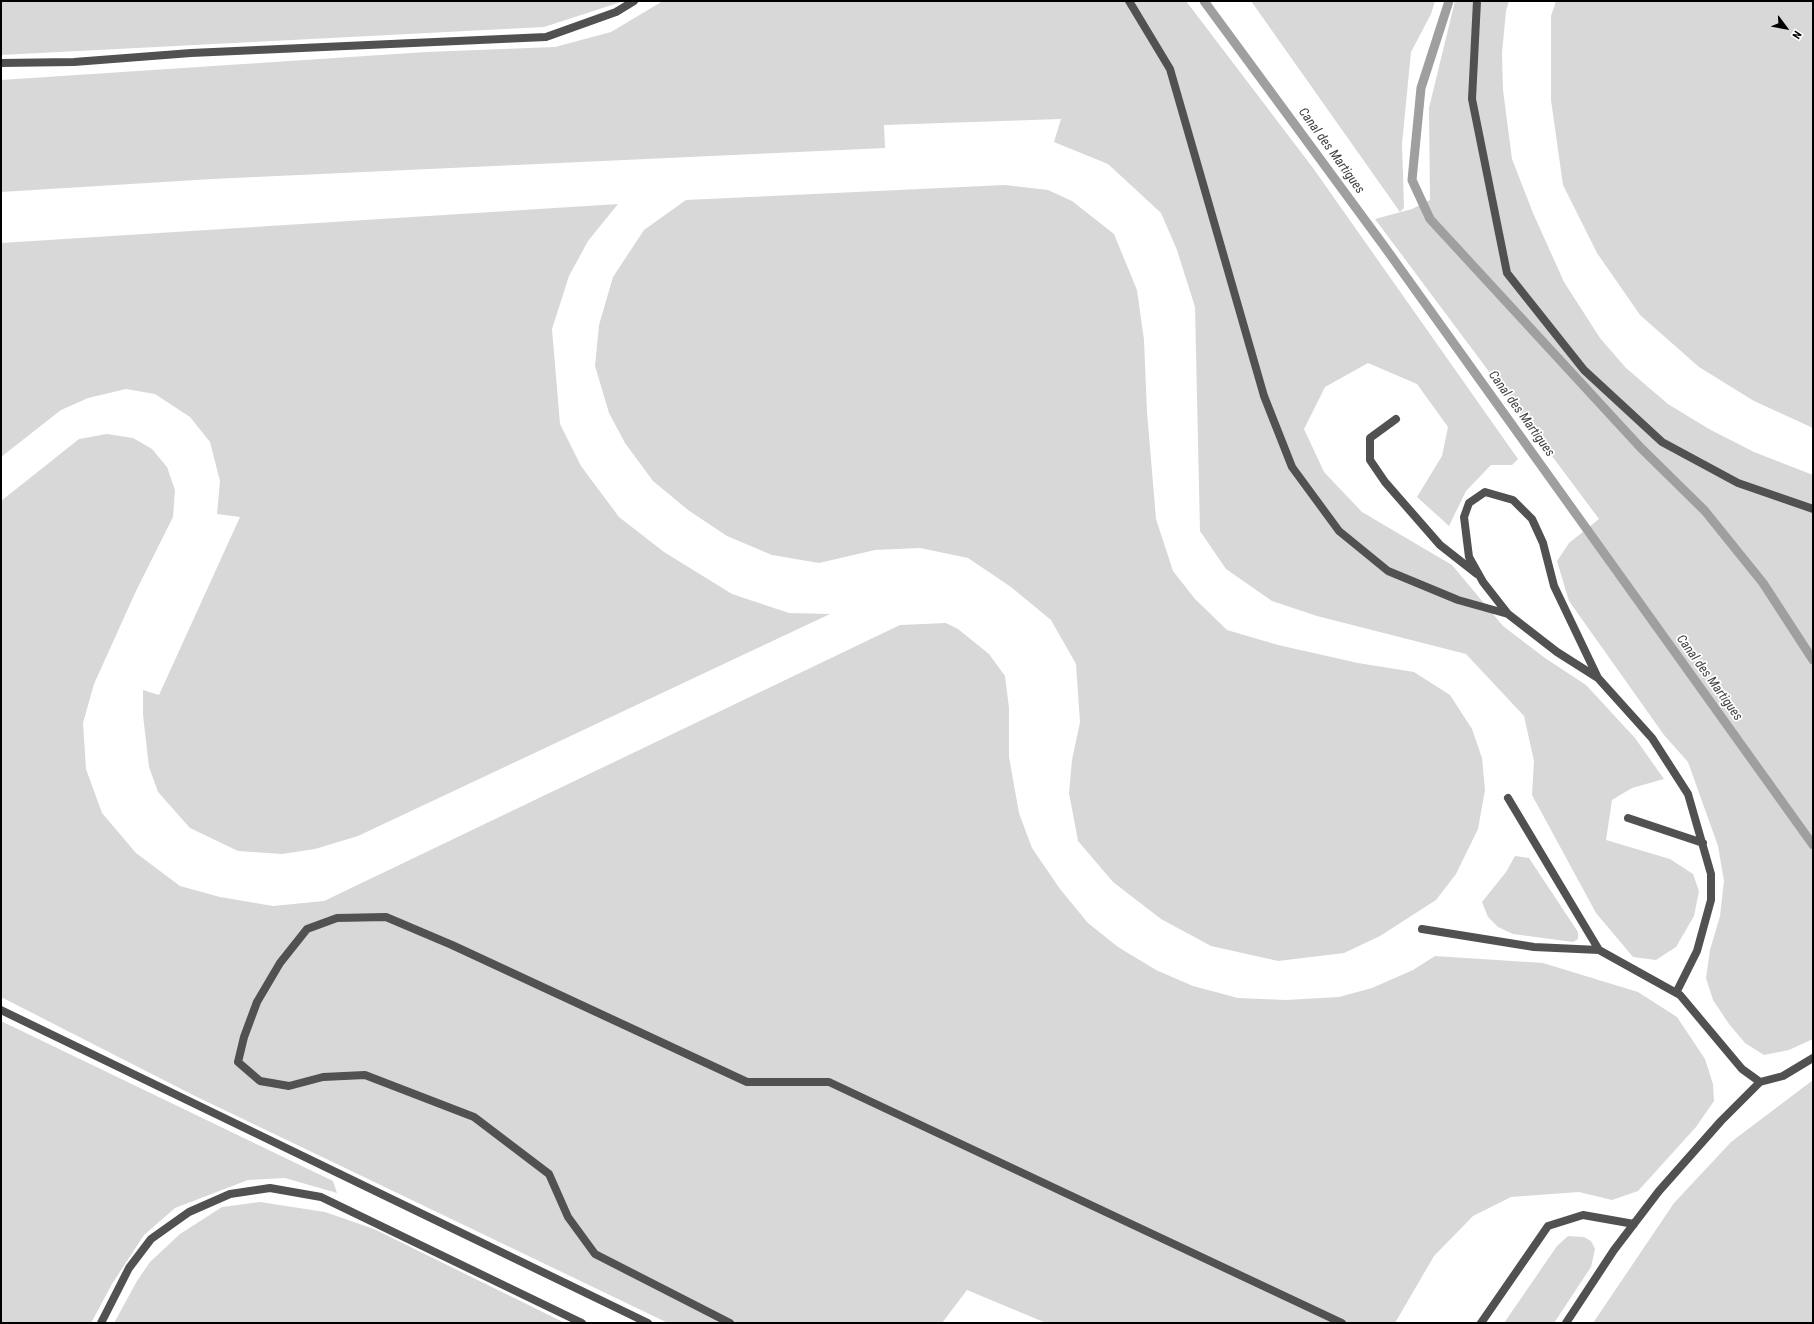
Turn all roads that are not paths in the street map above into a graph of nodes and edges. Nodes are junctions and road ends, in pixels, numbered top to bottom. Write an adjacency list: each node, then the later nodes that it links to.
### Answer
1 (634, 1): 4 (lane)
2 (1129, 1): 8 (lane)
3 (1476, 1): 6 (lane)
4 (1, 63)
5 (1396, 419): 7 (lane)
6 (1813, 509)
7 (1479, 575): 8 (lane); 9 (lane)
8 (1508, 614): 9 (lane)
9 (1598, 678): 12 (lane)
10 (1508, 798): 14 (lane)
11 (1628, 818): 12 (lane)
12 (1702, 843): 15 (lane)
13 (1422, 929): 14 (lane)
14 (1599, 950): 15 (lane)
15 (1676, 993): 18 (lane)
16 (1, 1010): 22 (lane)
17 (1813, 1058): 18 (lane)
18 (1760, 1082): 19 (lane)
19 (1634, 1224): 25 (lane); 26 (lane)
20 (101, 1323): 21 (lane)
21 (582, 1323)
22 (648, 1323)
23 (730, 1323): 24 (lane)
24 (1342, 1323)
25 (1482, 1323)
26 (1566, 1323)

